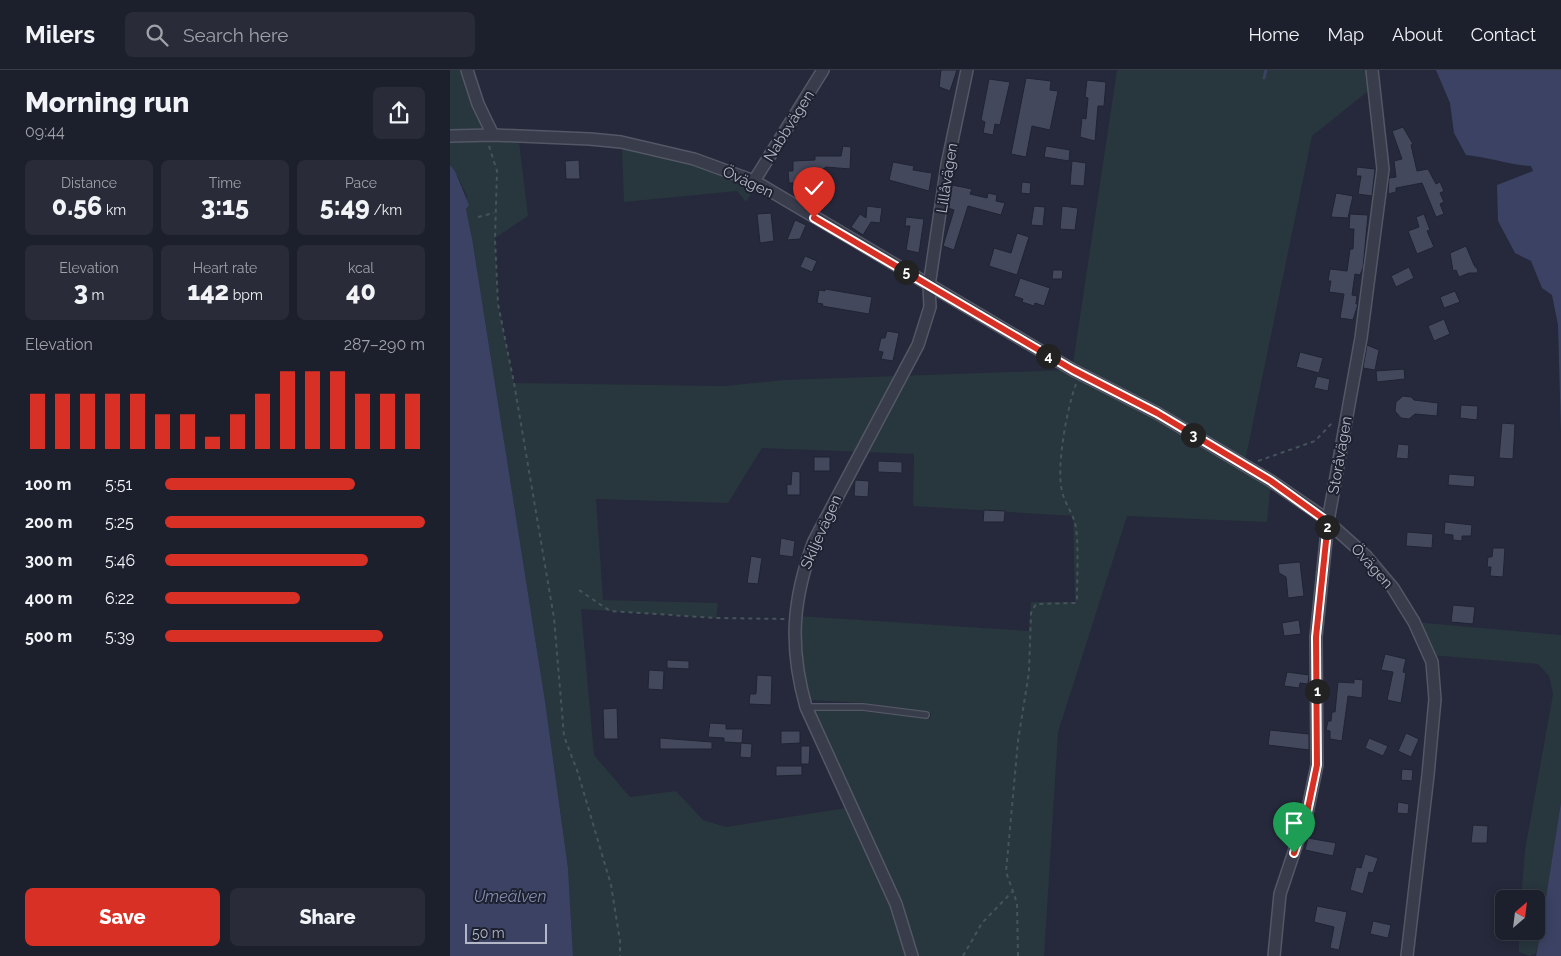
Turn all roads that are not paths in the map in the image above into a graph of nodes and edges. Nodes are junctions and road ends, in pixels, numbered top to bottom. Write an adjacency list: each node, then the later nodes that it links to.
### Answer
1 (467, 70): 5 (street)
2 (824, 70): 7 (street, Nabbvägen)
3 (967, 70): 8 (street, Lillåvägen)
4 (1372, 70): 9 (street, Storåvägen)
5 (485, 135): 6 (street, Övägen); 7 (street, Övägen)
6 (450, 136)
7 (754, 181): 8 (street, Övägen)
8 (929, 286): 9 (street, Övägen); 10 (street, Skiljevägen)
9 (1328, 522): 13 (street, Storåvägen); 14 (street, Övägen)
10 (806, 707): 11 (lane); 12 (street, Skiljevägen)
11 (926, 715)
12 (912, 956)
13 (1274, 956)
14 (1407, 956)

